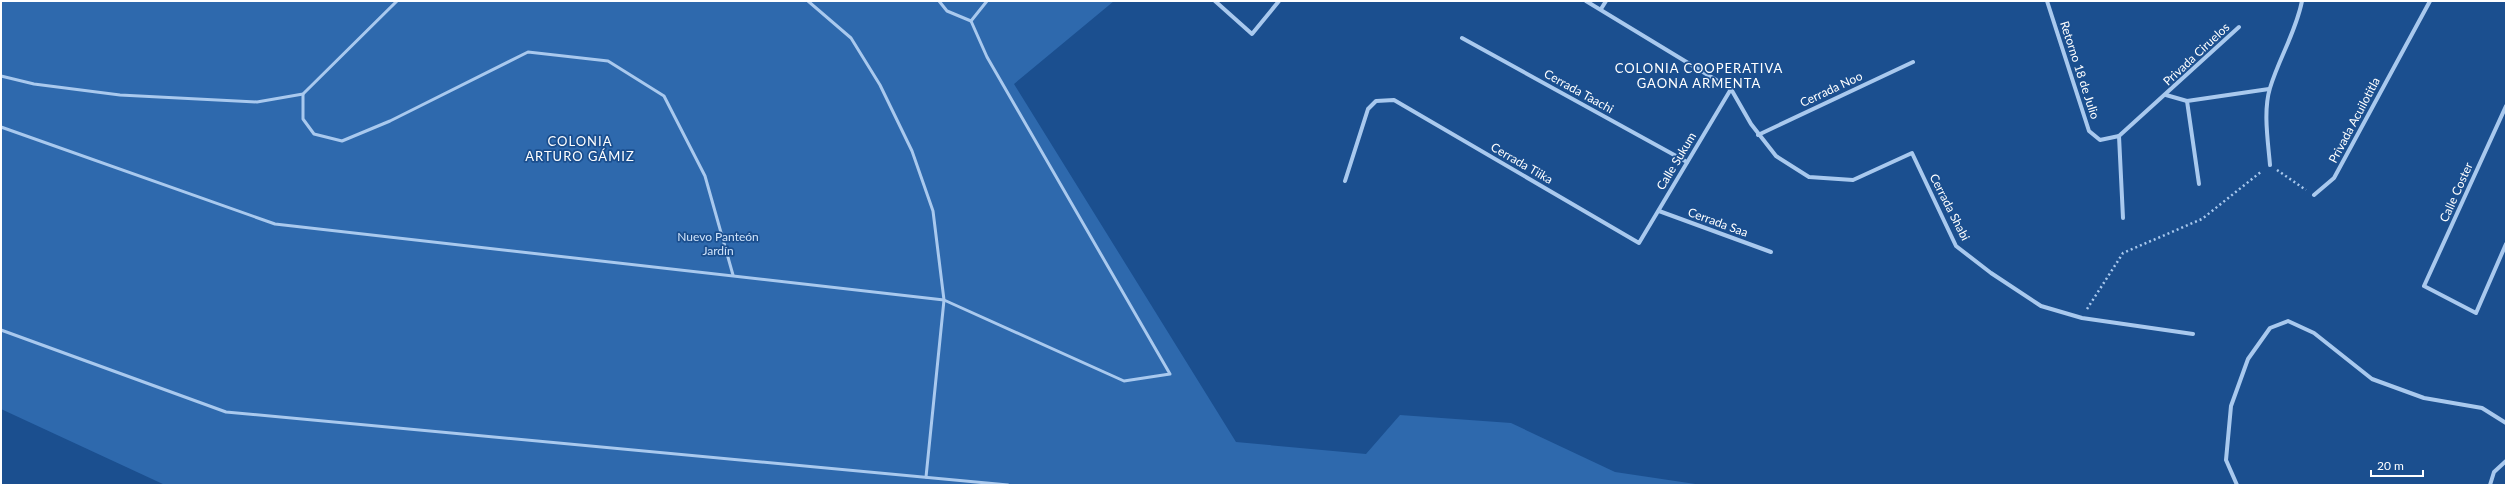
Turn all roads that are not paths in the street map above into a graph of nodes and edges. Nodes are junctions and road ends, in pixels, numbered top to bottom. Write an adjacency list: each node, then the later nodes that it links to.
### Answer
1 (397, 1): 20 (lane)
2 (808, 1): 38 (lane)
3 (939, 1): 13 (lane)
4 (987, 1): 13 (lane)
5 (1215, 1): 6 (street)
6 (1279, 1)
7 (1586, 1): 12 (street)
8 (1606, 1): 12 (street)
9 (2047, 1): 26 (street, Retorno 18 de Julio)
10 (2302, 1): 19 (street)
11 (2430, 1): 31 (street, Privada Acuilotitla)
12 (1601, 9): 18 (street)
13 (971, 21): 38 (lane)
14 (2239, 28): 21 (street, Privada Ciruelos)
15 (1462, 38): 27 (street, Cerrada Taachi)
16 (1913, 62): 25 (street, Cerrada Noo)
17 (1, 76): 20 (lane)
18 (1731, 89): 25 (street, Cerrada Shabi); 27 (street, Calle Sukum)
19 (2269, 89): 22 (street); 28 (street)
20 (303, 94): 37 (lane)
21 (2166, 95): 22 (street); 26 (street, Privada Ciruelos)
22 (2187, 101): 30 (street)
23 (2506, 106): 35 (street, Calle Coster)
24 (1, 127): 37 (lane)
25 (1758, 135): 40 (street, Cerrada Shabi)
26 (2119, 136): 33 (street)
27 (1687, 162): 32 (street, Calle Sukum)
28 (2270, 165)
29 (1346, 181): 34 (street, Cerrada Tiika)
30 (2199, 184)
31 (2314, 195)
32 (1659, 211): 34 (street, Calle Sukum); 36 (street, Cerrada Saa)
33 (2123, 218)
34 (1639, 243)
35 (2506, 244)
36 (1771, 252)
37 (733, 276): 38 (lane)
38 (944, 300): 43 (lane)
39 (1, 330): 43 (lane)
40 (2193, 334)
41 (2506, 423): 45 (street)
42 (2506, 462): 46 (street)
43 (926, 477): 44 (lane)
44 (1008, 485)
45 (2237, 485)
46 (2490, 485)

